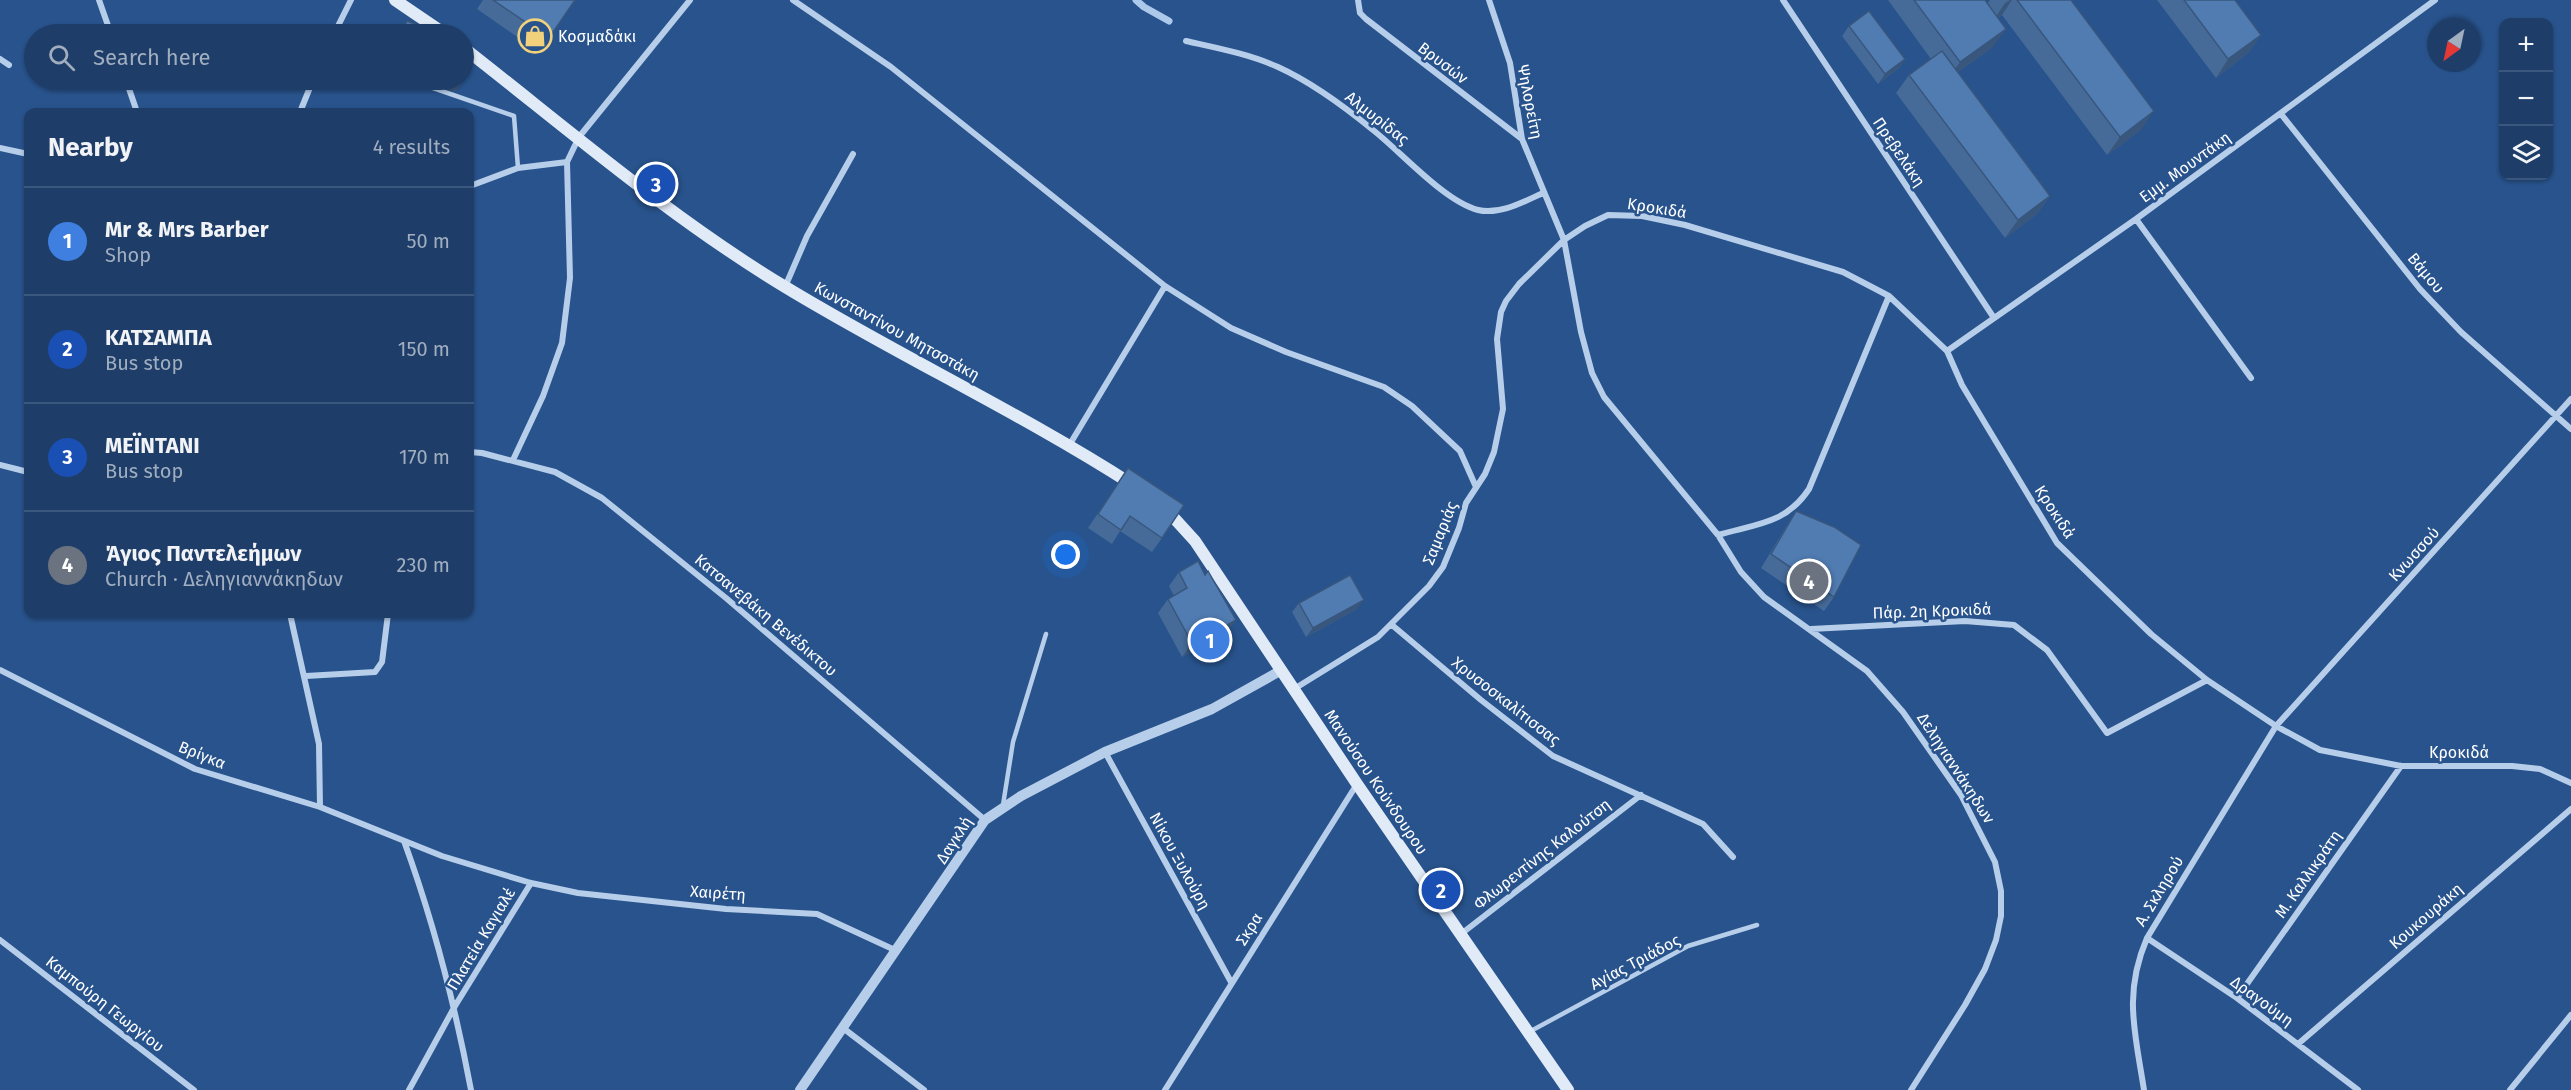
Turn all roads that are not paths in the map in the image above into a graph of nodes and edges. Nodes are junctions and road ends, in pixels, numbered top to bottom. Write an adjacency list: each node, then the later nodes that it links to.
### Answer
1 (99, 0): 10 (street)
2 (351, 0): 11 (street)
3 (395, 0): 12 (main road)
4 (690, 0): 23 (street)
5 (793, 0): 34 (street)
6 (1358, 0): 24 (street, Βρυσών)
7 (1489, 0): 24 (street, Ψηλορείτη)
8 (2435, 0): 22 (street, Εμμ. Μουντάκη)
9 (1784, 1): 37 (street, Πρεβελάκη)
10 (107, 24)
11 (339, 24)
12 (430, 24)
13 (1186, 41): 31 (street, Αλμυρίδας)
14 (474, 56): 23 (main road, Κωνσταντίνου Μητσοτάκη)
15 (0, 59): 16 (street)
16 (9, 65)
17 (129, 90): 20 (street)
18 (309, 90): 21 (street)
19 (439, 90): 29 (lane)
20 (135, 108)
21 (302, 108)
22 (2281, 114): 32 (street, Εμμ. Μουντάκη); 41 (street, Βάμου)
23 (579, 137): 28 (street); 35 (main road, Κωνσταντίνου Μητσοτάκη)
24 (1522, 139): 31 (street, Ψηλορείτη)
25 (0, 148): 26 (street)
26 (24, 153)
27 (853, 154): 35 (street)
28 (567, 162): 29 (street); 45 (street)
29 (518, 168): 30 (street)
30 (474, 184)
31 (1543, 193): 33 (street, Ψηλορείτη)
32 (2136, 219): 37 (street, Εμμ. Μουντάκη); 39 (street)
33 (1564, 240): 36 (street, Κροκιδά); 48 (street, Σαμαριάς); 49 (street, Δεληγιαννάκηδων)
34 (1165, 286): 43 (street); 48 (street)
35 (785, 287): 43 (main road, Κωνσταντίνου Μητσοτάκη)
36 (1889, 296): 38 (street, Κροκιδά); 49 (street)
37 (1994, 318): 38 (street, Εμμ. Μουντάκη)
38 (1947, 351): 58 (street, Κροκιδά)
39 (2251, 378)
40 (2571, 399): 41 (street, Κνωσσού)
41 (2555, 417): 42 (street, Βάμου); 60 (street, Κνωσσού)
42 (2571, 429)
43 (1070, 444): 56 (main road, Κωνσταντίνου Μητσοτάκη)
44 (474, 453): 45 (street, Κατσανεβάκη Βενέδικτου)
45 (513, 460): 69 (street, Κατσανεβάκη Βενέδικτου)
46 (0, 465): 47 (street)
47 (24, 471)
48 (1476, 487): 52 (street, Σαμαριάς)
49 (1718, 535): 53 (street, Δεληγιαννάκηδων)
50 (291, 618): 57 (street)
51 (388, 618): 57 (street)
52 (1392, 625): 59 (street, Σαμαριάς); 65 (street, Χρυσοσκαλίτισσας)
53 (1810, 630): 58 (street, Πάρ. 2η Κροκιδά); 92 (street, Δεληγιαννάκηδων)
54 (1046, 634): 67 (lane)
55 (0, 670): 66 (street, Βρίγκα)
56 (1280, 671): 59 (main road, Μανούσου Κούνδουρου); 61 (street, Δαγκλή)
57 (306, 676): 66 (street)
58 (2207, 680): 60 (street, Κροκιδά)
59 (1293, 690): 64 (main road, Μανούσου Κούνδουρου)
60 (2276, 726): 62 (street, Κροκιδά); 75 (street, Α. Σκληρού)
61 (1105, 752): 67 (street, Δαγκλή); 78 (street, Νίκου Ξυλούρη)
62 (2401, 766): 63 (street, Κροκιδά); 79 (street, Μ. Καλλικράτη)
63 (2571, 783)
64 (1357, 784): 74 (main road, Μανούσου Κούνδουρου); 78 (street, Σκρα)
65 (1641, 795): 71 (street, Χρυσοσκαλίτισσας); 74 (street, Φλωρεντίνης Καλούτση)
66 (320, 807): 70 (street, Βρίγκα)
67 (1002, 808): 69 (street, Δαγκλή)
68 (2571, 809): 84 (street, Κουκουράκη)
69 (985, 820): 77 (street, Δαγκλή)
70 (404, 842): 72 (street, Πλατεία Καγιαλέ); 80 (street, Πλατεία Καγιαλέ)
71 (1733, 857)
72 (531, 883): 77 (street, Χαιρέτη); 80 (street, Πλατεία Καγιαλέ)
73 (1757, 925): 83 (lane, Αγίας Τριάδος)
74 (1460, 934): 83 (main road, Μανούσου Κούνδουρου)
75 (2147, 938): 79 (street, Δραγούμη); 93 (street, Α. Σκληρού)
76 (0, 940): 85 (street, Καμπούρη Γεωργίου)
77 (897, 951): 82 (street, Δαγκλή)
78 (1231, 982): 90 (street, Σκρα)
79 (2237, 998): 84 (street, Δραγούμη)
80 (455, 1006): 86 (street); 87 (street)
81 (2571, 1015): 95 (street)
82 (843, 1028): 88 (street, Δαγκλή); 89 (street)
83 (1529, 1032): 91 (main road, Μανούσου Κούνδουρου)
84 (2298, 1044): 94 (street, Δραγούμη)
85 (194, 1090)
86 (409, 1090)
87 (471, 1090)
88 (800, 1090)
89 (924, 1090)
90 (1165, 1090)
91 (1568, 1090)
92 (1911, 1090)
93 (2144, 1090)
94 (2358, 1090)
95 (2510, 1090)

